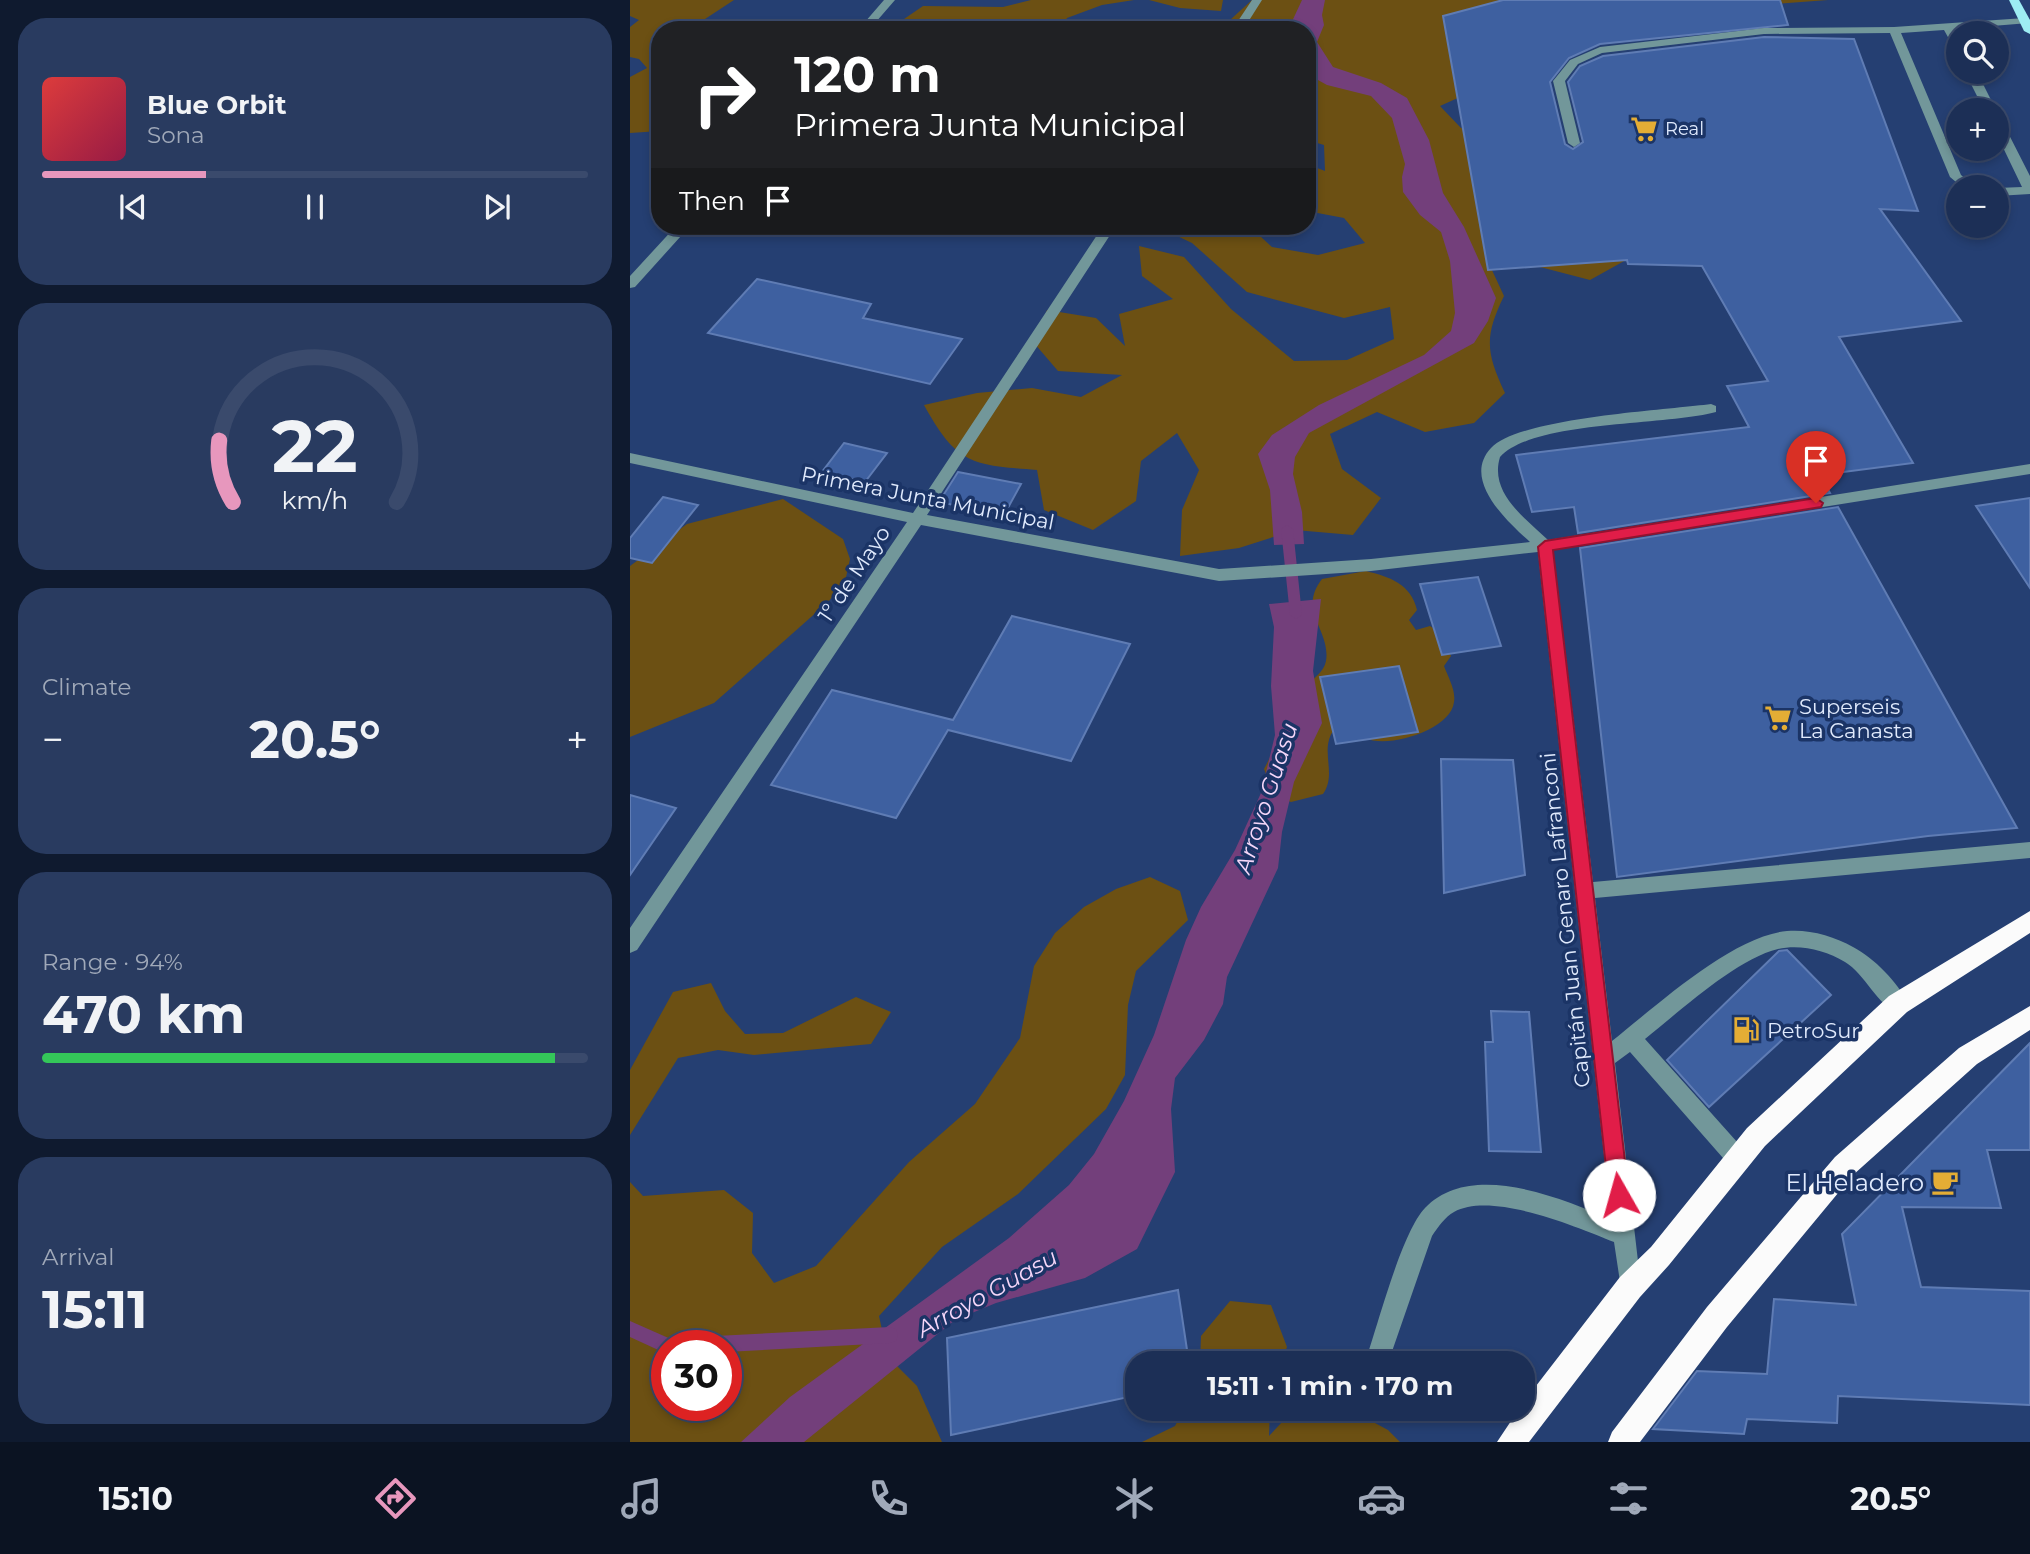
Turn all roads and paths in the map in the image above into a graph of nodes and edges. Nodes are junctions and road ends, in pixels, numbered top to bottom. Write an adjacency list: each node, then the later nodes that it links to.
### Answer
1 (890, 0): 4 (street)
2 (1257, 0): 5 (street)
3 (2014, 0): 8 (main road)
4 (871, 21)
5 (1243, 21)
6 (1946, 26): 9 (street)
7 (2009, 26): 8 (street)
8 (2027, 26)
9 (1894, 30): 10 (street); 12 (street)
10 (1574, 143)
11 (2009, 147): 13 (street)
12 (1955, 175)
13 (2030, 190): 14 (street)
14 (2009, 191)
15 (675, 235): 17 (street)
16 (1103, 235): 21 (street, 1º de Mayo)
17 (630, 284)
18 (1711, 409): 22 (street)
19 (630, 458): 21 (street, Primera Junta Municipal)
20 (2030, 469): 22 (street)
21 (917, 519): 22 (street, Primera Junta Municipal); 26 (street, 1º de Mayo)
22 (1545, 547): 24 (street, Capitán Juan Genaro Lafranconi)
23 (2030, 850): 24 (street)
24 (1585, 891): 30 (street, Capitán Juan Genaro Lafranconi)
25 (2030, 922): 27 (highway)
26 (630, 944)
27 (1898, 1004): 29 (street); 31 (highway)
28 (2030, 1017): 36 (highway)
29 (1632, 1039): 30 (street); 31 (street)
30 (1603, 1060): 32 (street, Capitán Juan Genaro Lafranconi)
31 (1738, 1159): 33 (highway)
32 (1622, 1234): 33 (street, Capitán Juan Genaro Lafranconi); 34 (street)
33 (1630, 1287): 35 (highway)
34 (1381, 1351)
35 (1511, 1442)
36 (1622, 1442)

